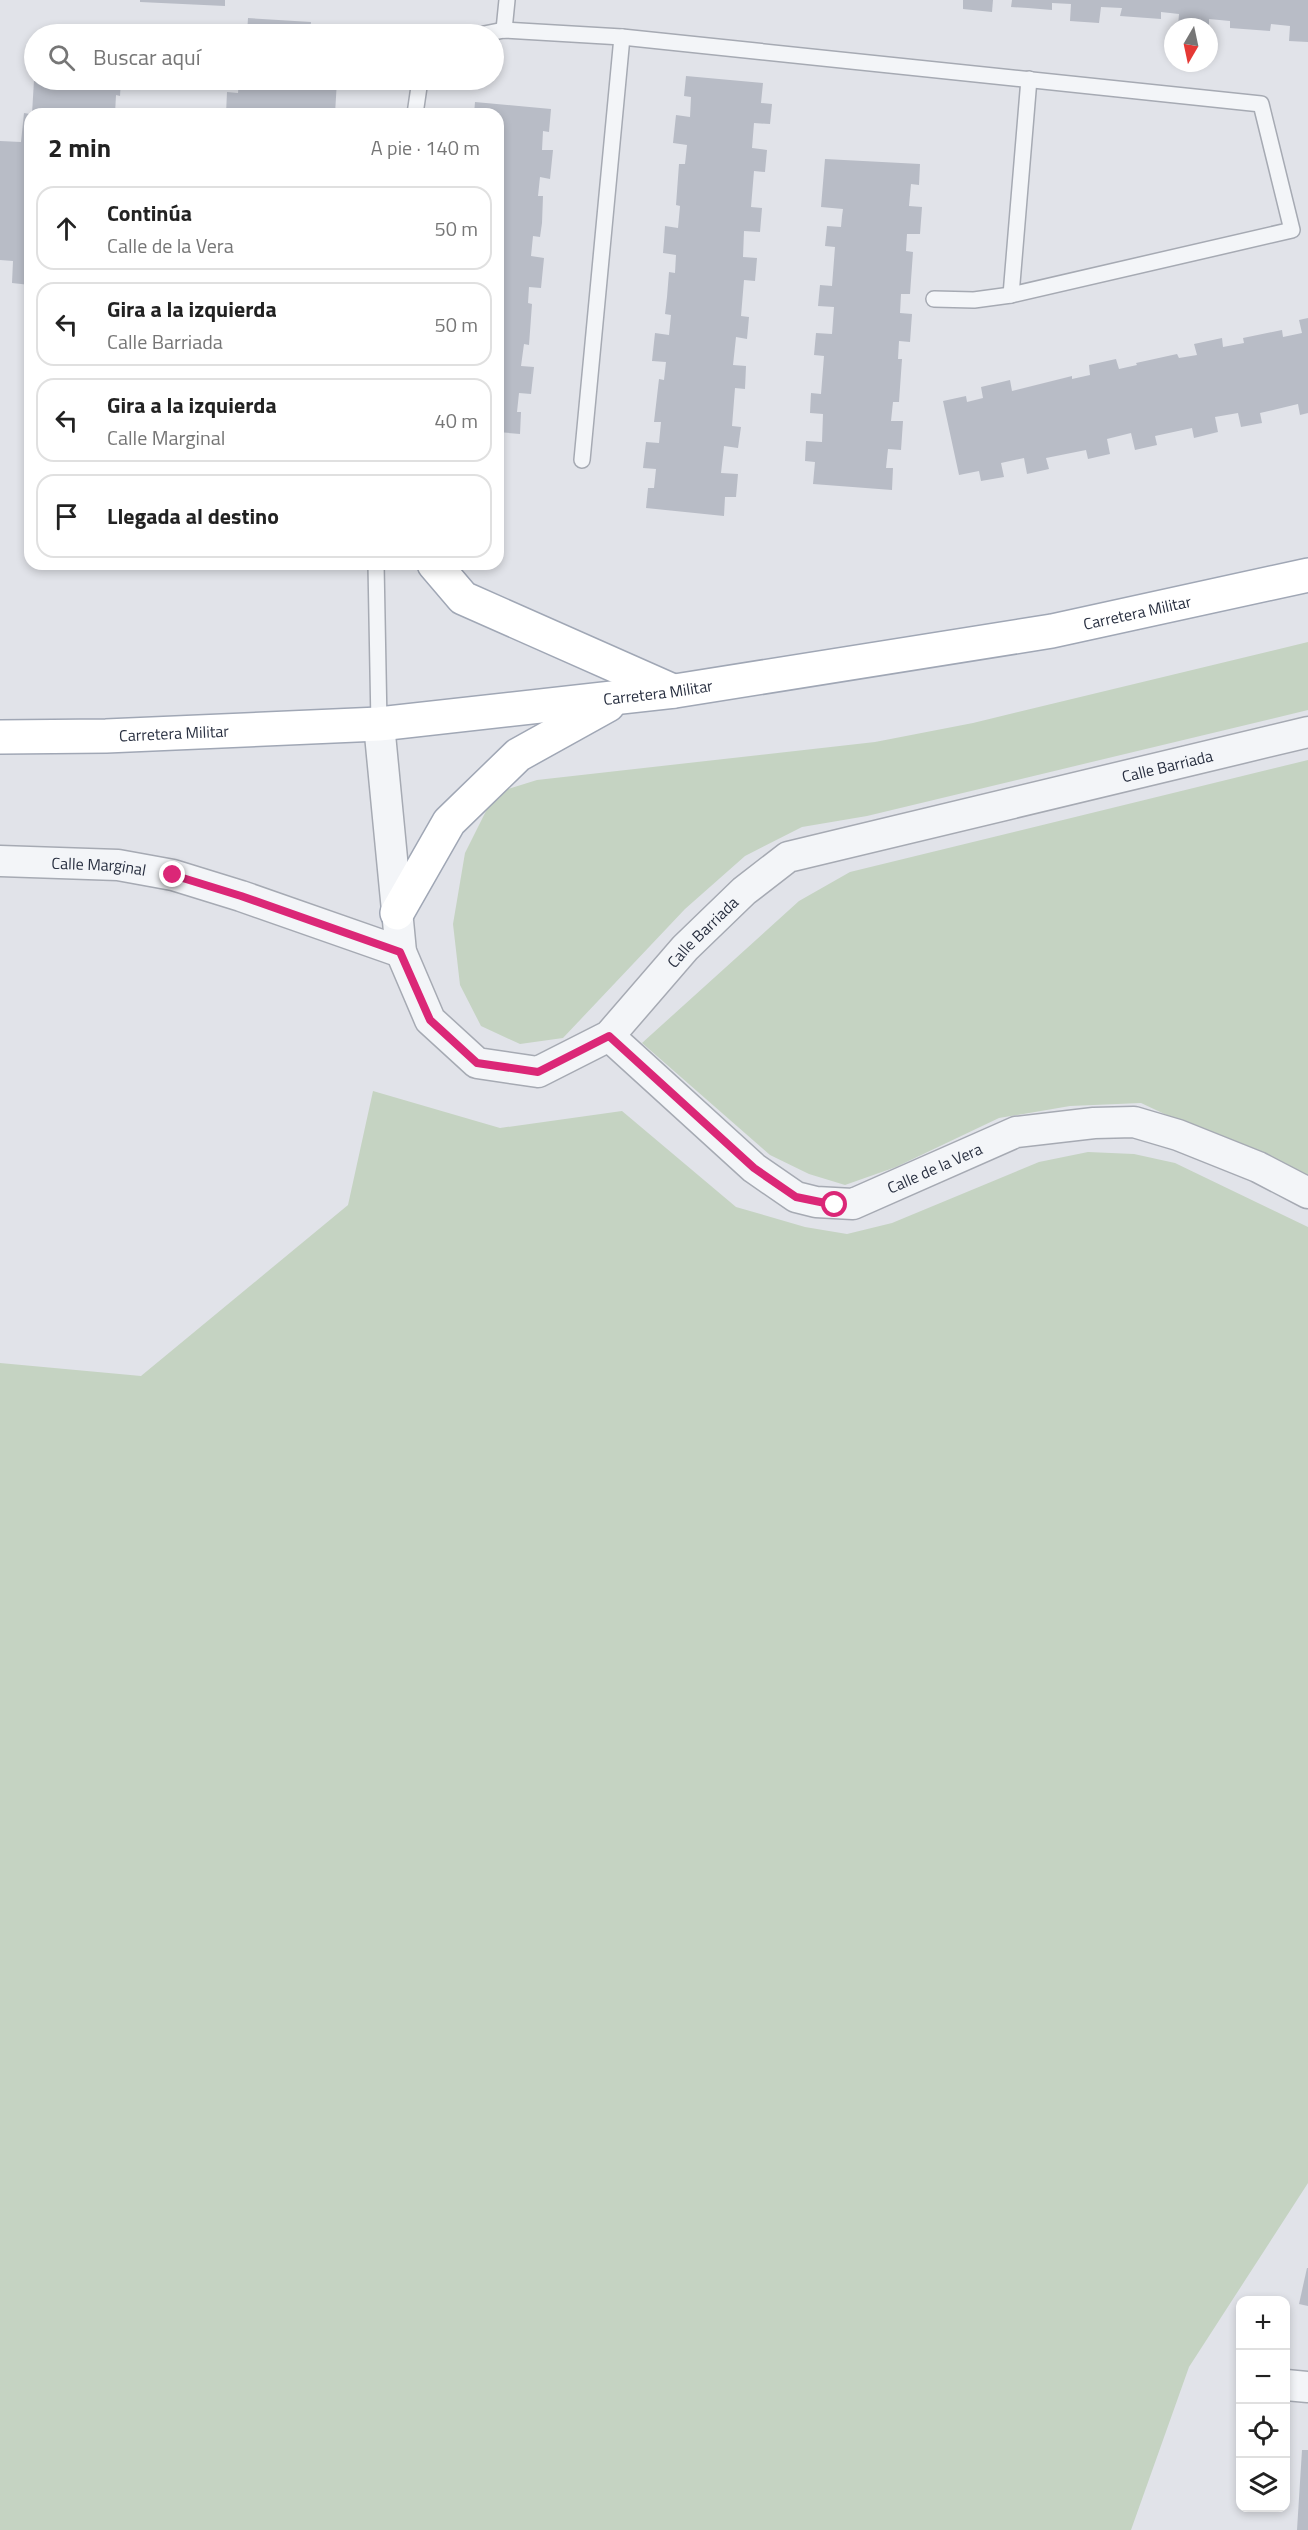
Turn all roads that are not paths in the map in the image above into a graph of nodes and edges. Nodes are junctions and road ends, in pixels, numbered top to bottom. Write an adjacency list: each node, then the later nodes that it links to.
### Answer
1 (507, 0): 2 (lane)
2 (504, 30): 3 (lane)
3 (622, 37): 4 (lane); 9 (lane)
4 (1029, 79): 7 (lane); 7 (lane)
5 (419, 90): 6 (lane)
6 (416, 108)
7 (1011, 295): 8 (lane)
8 (934, 299)
9 (582, 460)
10 (376, 570): 15 (lane)
11 (439, 570): 13 (main road)
12 (1308, 575): 13 (main road, Carretera Militar)
13 (675, 692): 14 (main road, Carretera Militar)
14 (622, 698): 15 (main road, Carretera Militar); 19 (main road)
15 (380, 724): 17 (main road, Carretera Militar); 19 (street, Calle Barriada)
16 (1308, 732): 21 (street, Calle Barriada)
17 (0, 737)
18 (0, 861): 20 (street, Calle Marginal)
19 (397, 913): 20 (street, Calle Barriada)
20 (400, 952): 21 (street, Calle Barriada)
21 (609, 1036): 22 (street, Calle de la Vera)
22 (1308, 1193)
23 (1290, 2385): 24 (street)
24 (1308, 2387)

